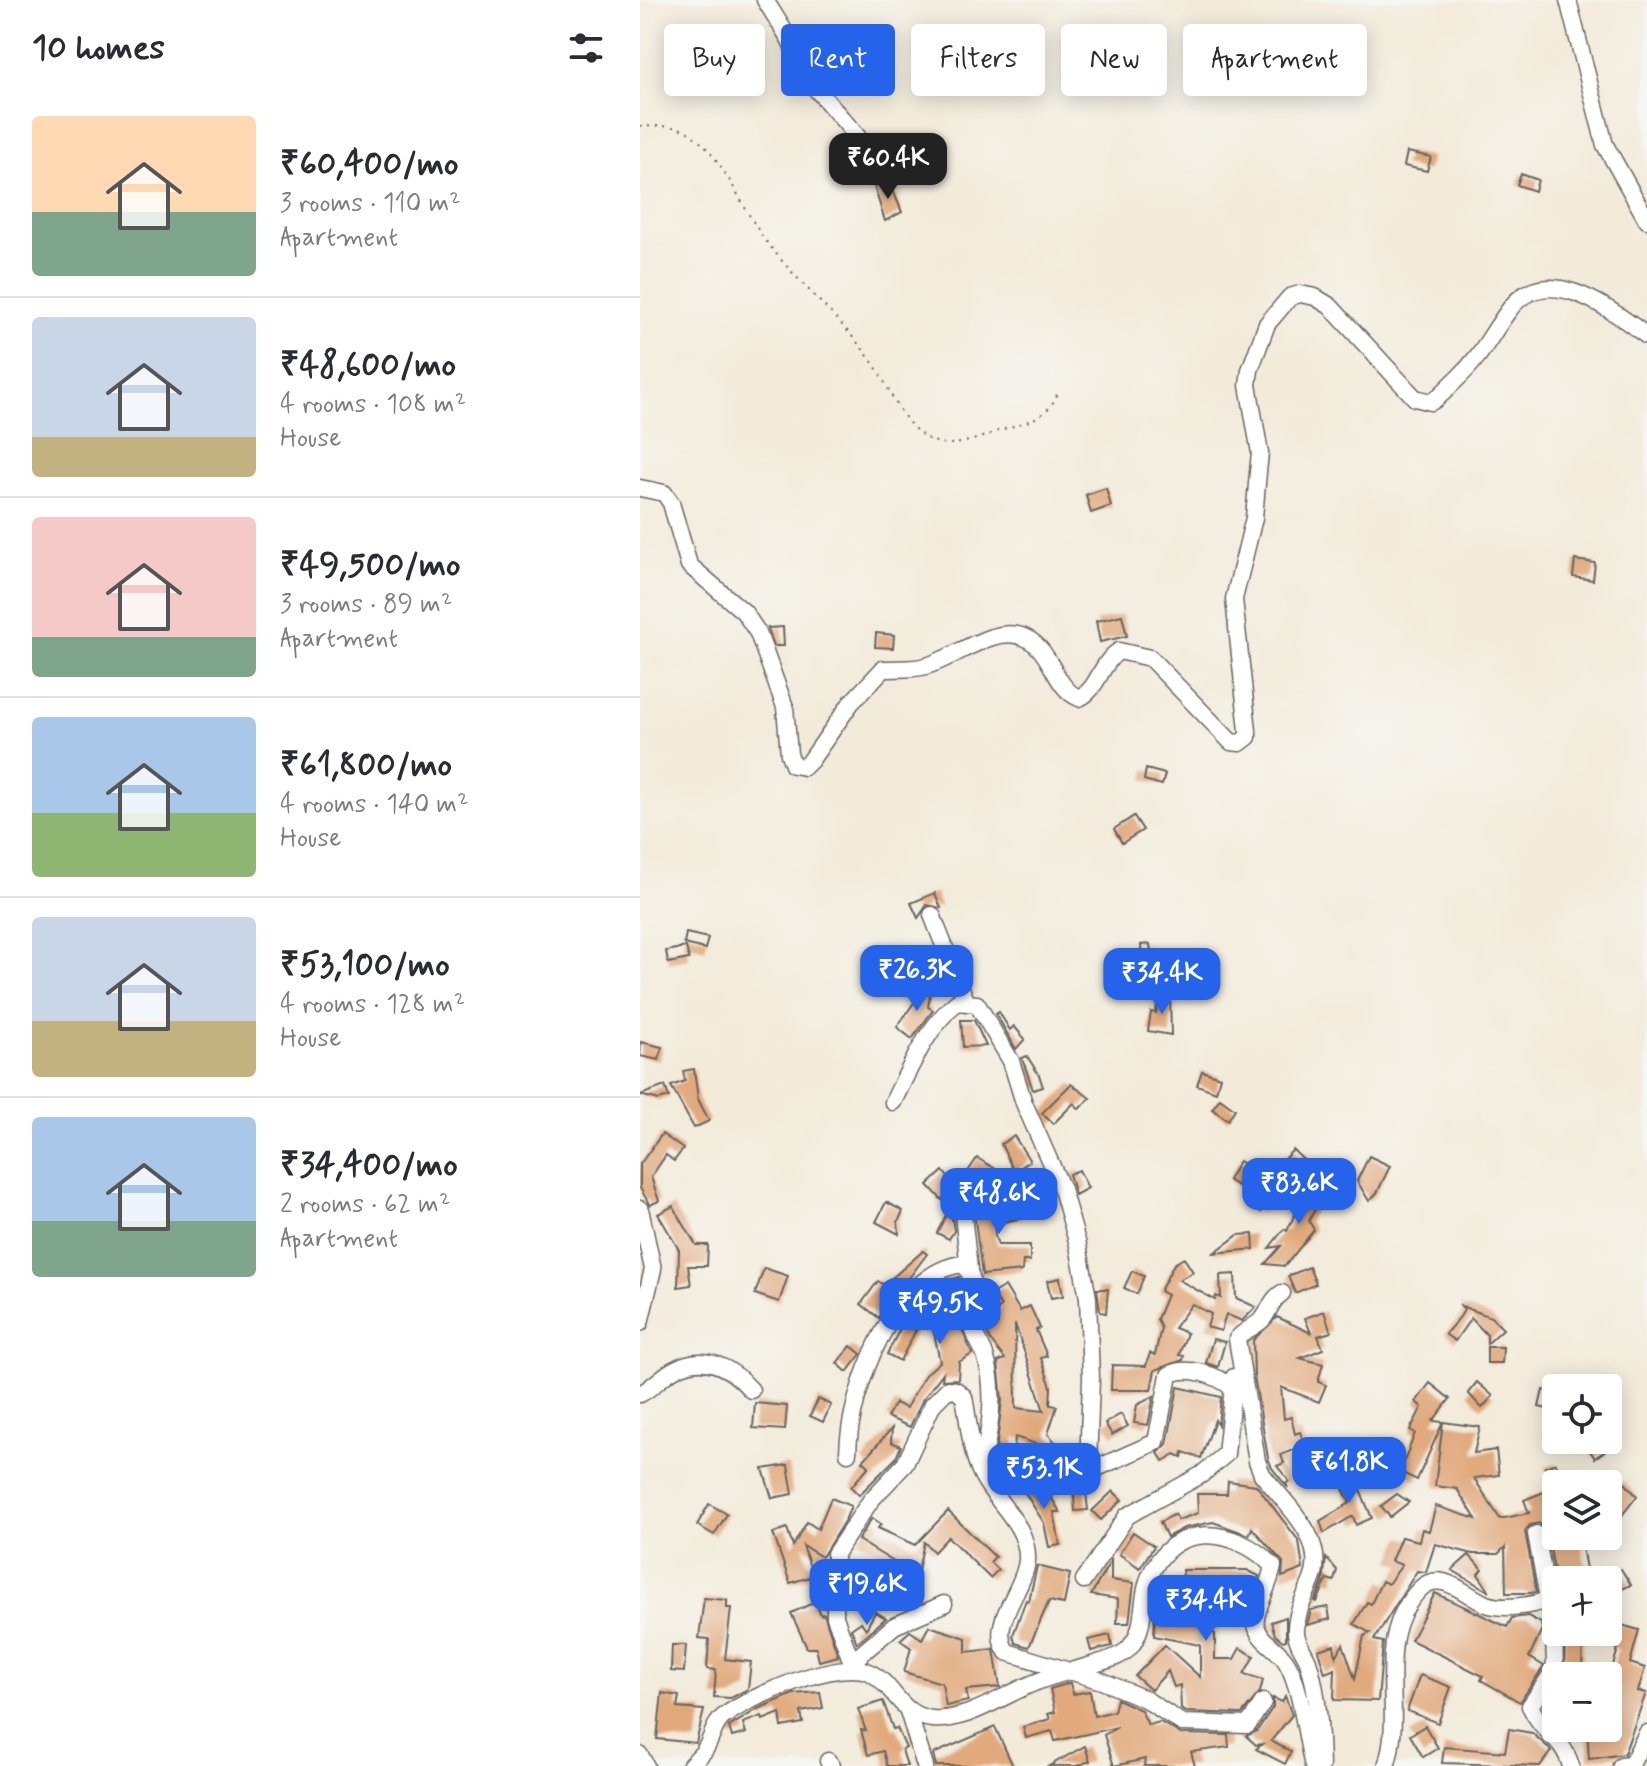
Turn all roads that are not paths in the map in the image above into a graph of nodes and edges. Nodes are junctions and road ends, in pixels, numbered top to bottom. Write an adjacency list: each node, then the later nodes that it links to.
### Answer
1 (765, 0): 3 (street)
2 (1568, 0): 4 (street)
3 (873, 162)
4 (1647, 220)
5 (1647, 336): 6 (street)
6 (640, 488)
7 (932, 915): 8 (street)
8 (966, 1001): 9 (street); 16 (street)
9 (893, 1102)
10 (960, 1187): 12 (street)
11 (640, 1209): 14 (street)
12 (969, 1269): 19 (street); 20 (street)
13 (1282, 1293): 15 (street)
14 (640, 1323)
15 (1239, 1361): 16 (street); 38 (street)
16 (1232, 1388): 23 (street)
17 (751, 1390): 18 (street)
18 (640, 1394)
19 (848, 1453)
20 (981, 1475): 27 (street); 28 (street)
21 (1536, 1534): 22 (street)
22 (1542, 1570)
23 (1084, 1580)
24 (1542, 1601): 39 (street)
25 (944, 1604): 27 (street)
26 (1554, 1646): 40 (street)
27 (854, 1665): 30 (street); 35 (street)
28 (1071, 1670): 29 (street); 30 (street); 37 (street)
29 (1263, 1702)
30 (908, 1711): 36 (street)
31 (1647, 1733): 33 (street)
32 (640, 1755): 34 (street)
33 (1631, 1765): 41 (street); 42 (street)
34 (646, 1766)
35 (690, 1766)
36 (925, 1766)
37 (1313, 1766)
38 (1321, 1766)
39 (1386, 1766)
40 (1571, 1766)
41 (1621, 1766)
42 (1644, 1766)

